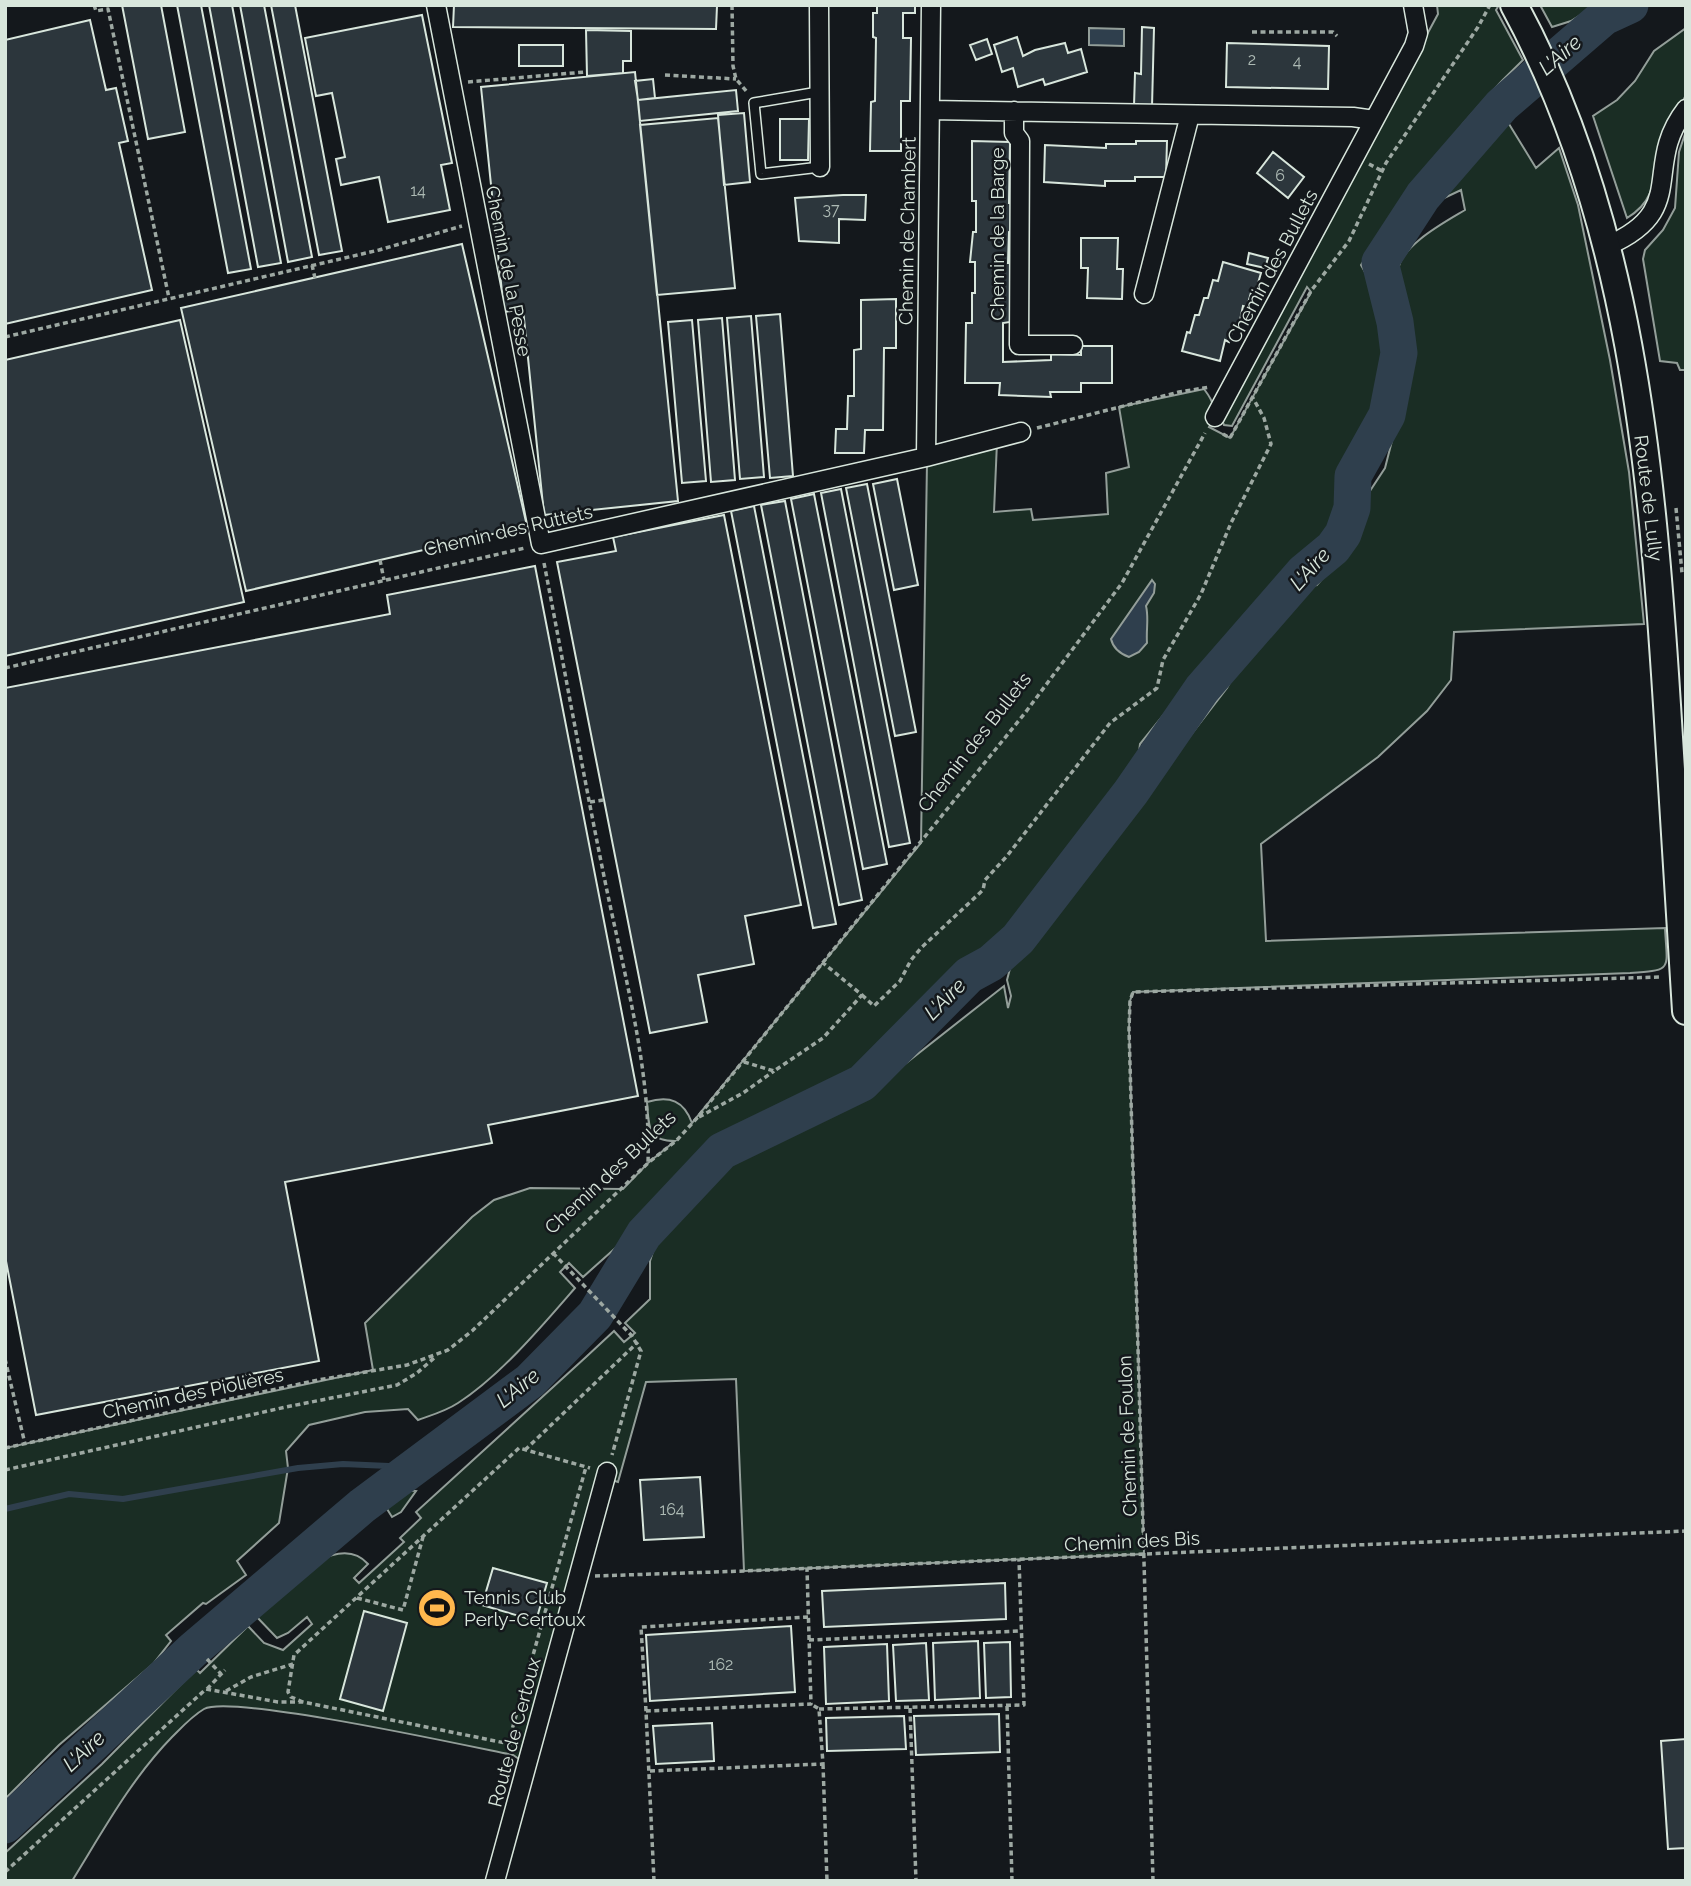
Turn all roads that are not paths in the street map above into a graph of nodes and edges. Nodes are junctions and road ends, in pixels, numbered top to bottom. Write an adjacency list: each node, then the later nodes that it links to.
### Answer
1 (436, 5): 19 (street, Chemin de la Pesse)
2 (819, 5): 6 (street)
3 (931, 5): 8 (street, Chemin de Chambert)
4 (1413, 5): 11 (street, Chemin des Bullets)
5 (1514, 5): 13 (main road, Route de Lully)
6 (818, 92): 12 (street); 12 (lane)
7 (1686, 109): 13 (street)
8 (930, 110): 9 (street); 18 (street, Chemin de Chambert)
9 (1014, 111): 10 (street); 15 (street, Chemin de la Barge)
10 (1190, 115): 11 (street); 14 (street)
11 (1374, 120): 16 (street, Chemin des Bullets)
12 (820, 167)
13 (1607, 246): 20 (main road, Route de Lully)
14 (1144, 294)
15 (1073, 345)
16 (1212, 422)
17 (1021, 432): 18 (street, Chemin des Ruttets)
18 (926, 457): 19 (street, Chemin des Ruttets)
19 (541, 544)
20 (1686, 1011)
21 (607, 1472): 22 (street, Route de Certoux)
22 (495, 1881)

